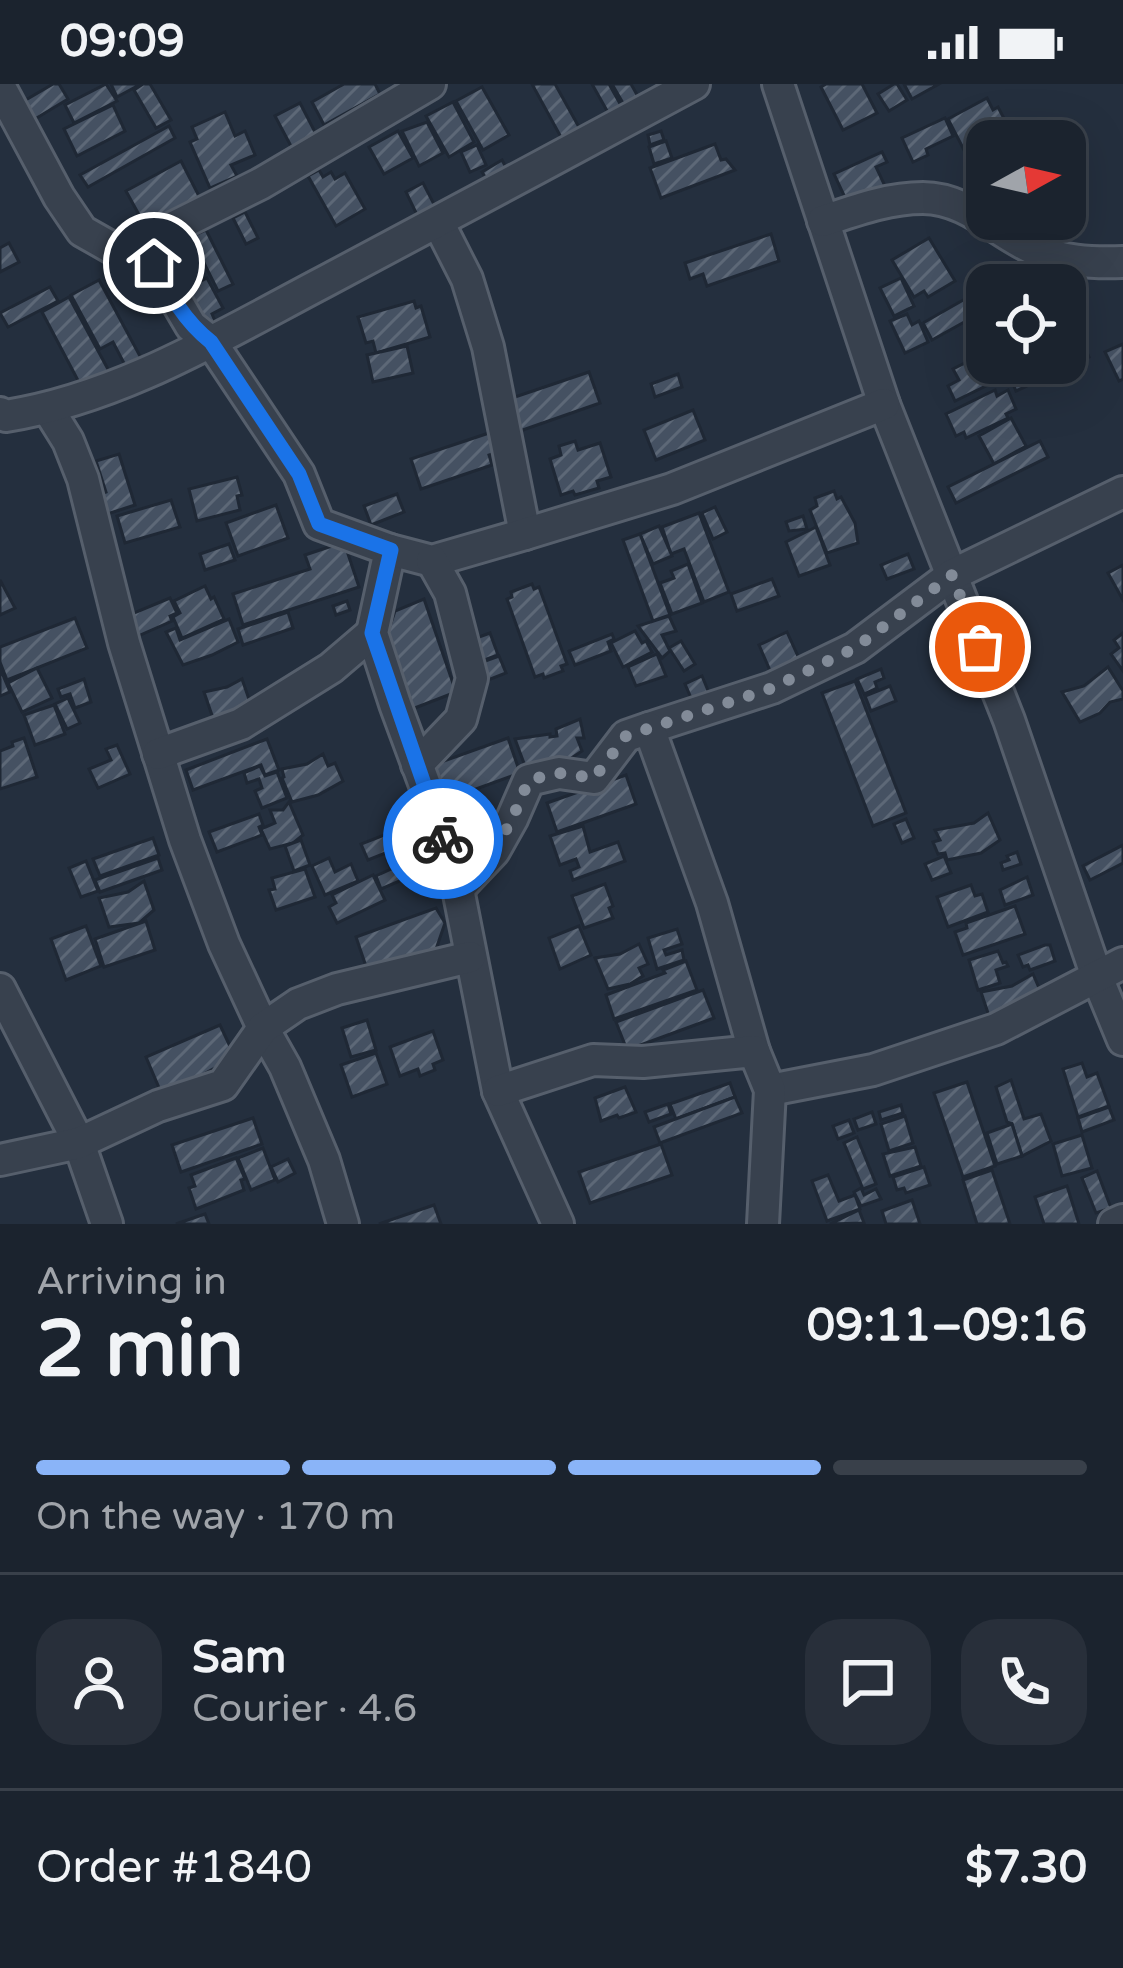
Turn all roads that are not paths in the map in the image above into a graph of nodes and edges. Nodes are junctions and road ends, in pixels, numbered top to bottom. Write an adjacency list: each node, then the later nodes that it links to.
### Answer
1 (430, 84): 7 (street)
2 (694, 84): 6 (street)
3 (778, 84): 5 (street)
4 (0, 87): 7 (street)
5 (823, 221): 8 (street); 10 (street)
6 (438, 222): 9 (street); 14 (street)
7 (138, 255): 9 (street)
8 (1123, 262)
9 (211, 342): 11 (street); 15 (street)
10 (884, 404): 14 (street); 17 (street)
11 (48, 410): 12 (street); 20 (street)
12 (2, 417)
13 (1123, 492): 17 (street)
14 (525, 534): 16 (street)
15 (391, 550): 16 (street); 18 (street)
16 (432, 561): 21 (street)
17 (952, 575): 19 (street); 24 (street)
18 (372, 633): 20 (street); 21 (street)
19 (649, 728): 22 (street); 29 (street)
20 (158, 754): 26 (street)
21 (417, 764): 22 (street)
22 (458, 889): 23 (street)
23 (470, 957): 26 (street); 31 (street)
24 (1110, 970): 28 (street); 30 (street)
25 (3, 995): 27 (street); 32 (street)
26 (262, 1028): 32 (street); 36 (street)
27 (0, 1033)
28 (1123, 1040)
29 (754, 1051): 30 (street); 31 (street)
30 (770, 1090): 38 (street)
31 (498, 1091): 37 (street)
32 (79, 1143): 33 (street); 35 (street)
33 (0, 1160)
34 (1123, 1220): 39 (street)
35 (107, 1224)
36 (344, 1224)
37 (558, 1224)
38 (764, 1224)
39 (1114, 1224)

